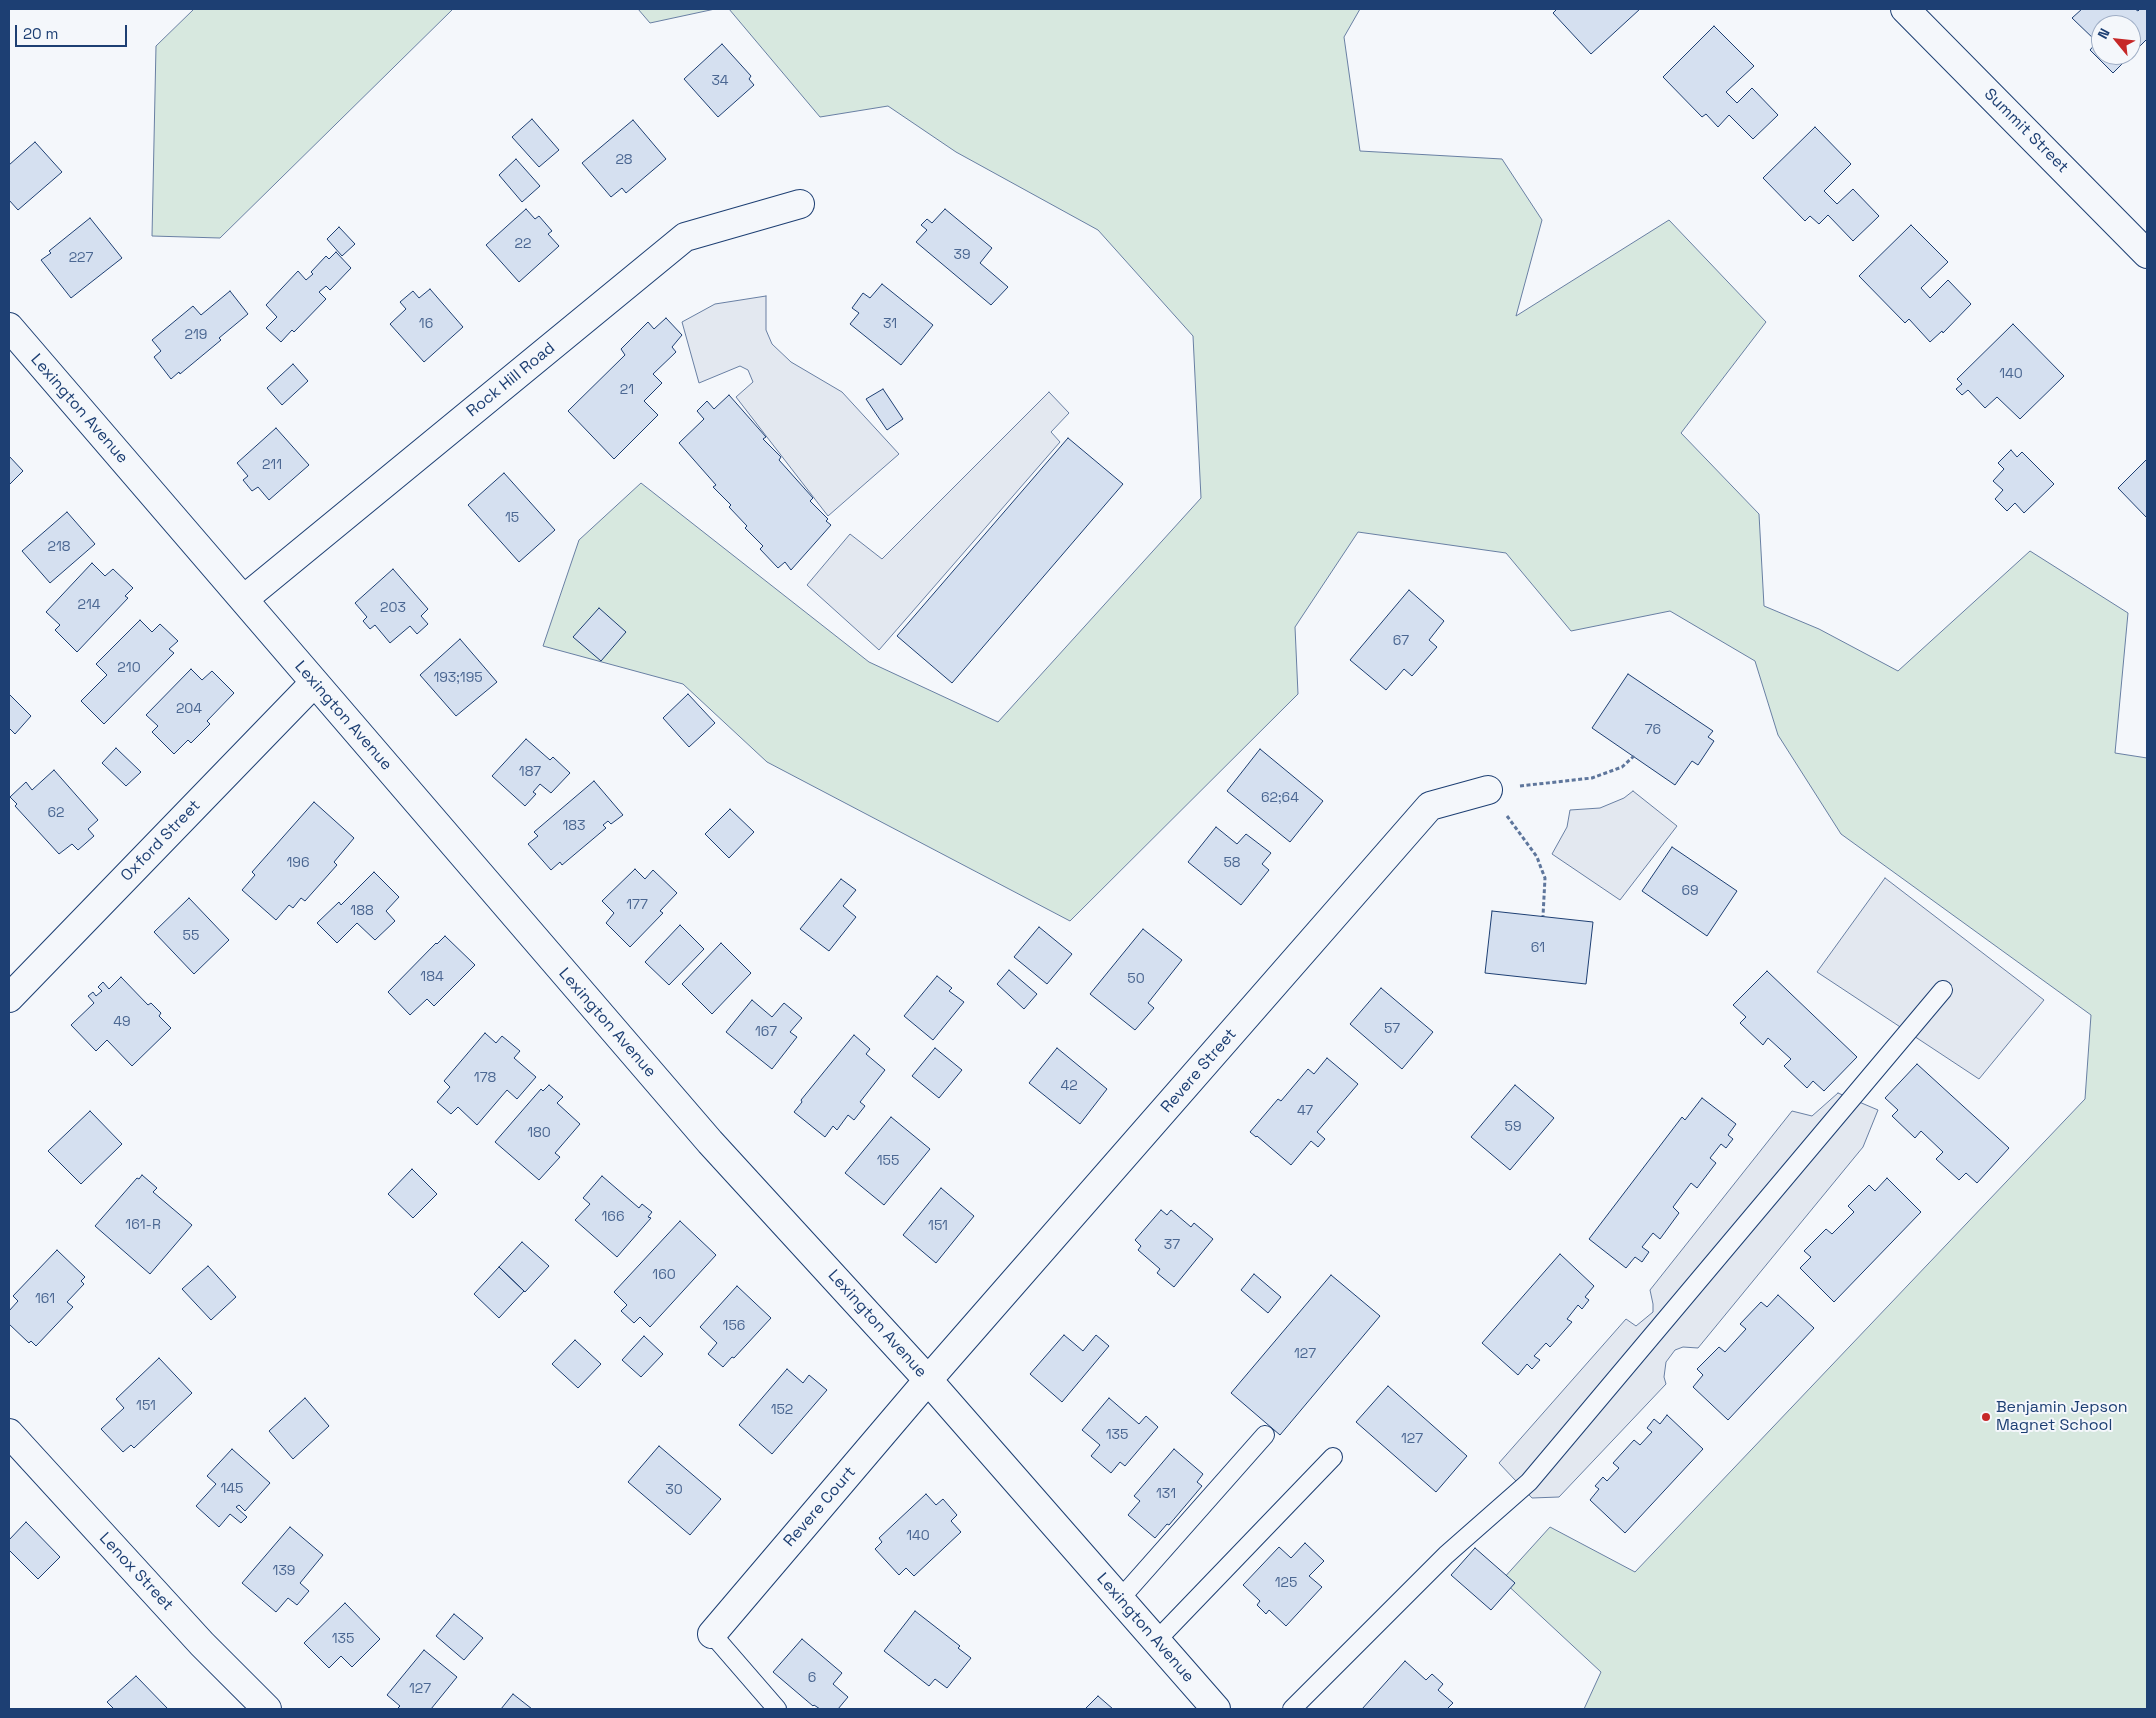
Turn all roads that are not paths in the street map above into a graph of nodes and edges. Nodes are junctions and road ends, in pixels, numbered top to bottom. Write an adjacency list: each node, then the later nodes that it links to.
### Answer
1 (1905, 9): 3 (street, Summit Street)
2 (800, 204): 5 (street, Rock Hill Road)
3 (2147, 254)
4 (9, 327): 5 (street, Lexington Avenue)
5 (244, 599): 6 (street, Lexington Avenue)
6 (314, 683): 9 (street, Oxford Street); 10 (street, Lexington Avenue)
7 (1488, 790): 10 (street, Revere Street)
8 (1943, 990): 20 (lane)
9 (9, 998)
10 (928, 1380): 14 (street, Lexington Avenue); 15 (street, Revere Court)
11 (9, 1432): 17 (street, Lenox Street)
12 (1265, 1435): 14 (lane)
13 (1333, 1457): 16 (lane)
14 (1120, 1599): 16 (street, Lexington Avenue)
15 (712, 1634): 18 (lane)
16 (1156, 1641): 19 (street, Lexington Avenue)
17 (267, 1709)
18 (777, 1709)
19 (1216, 1709)
20 (1292, 1709)

